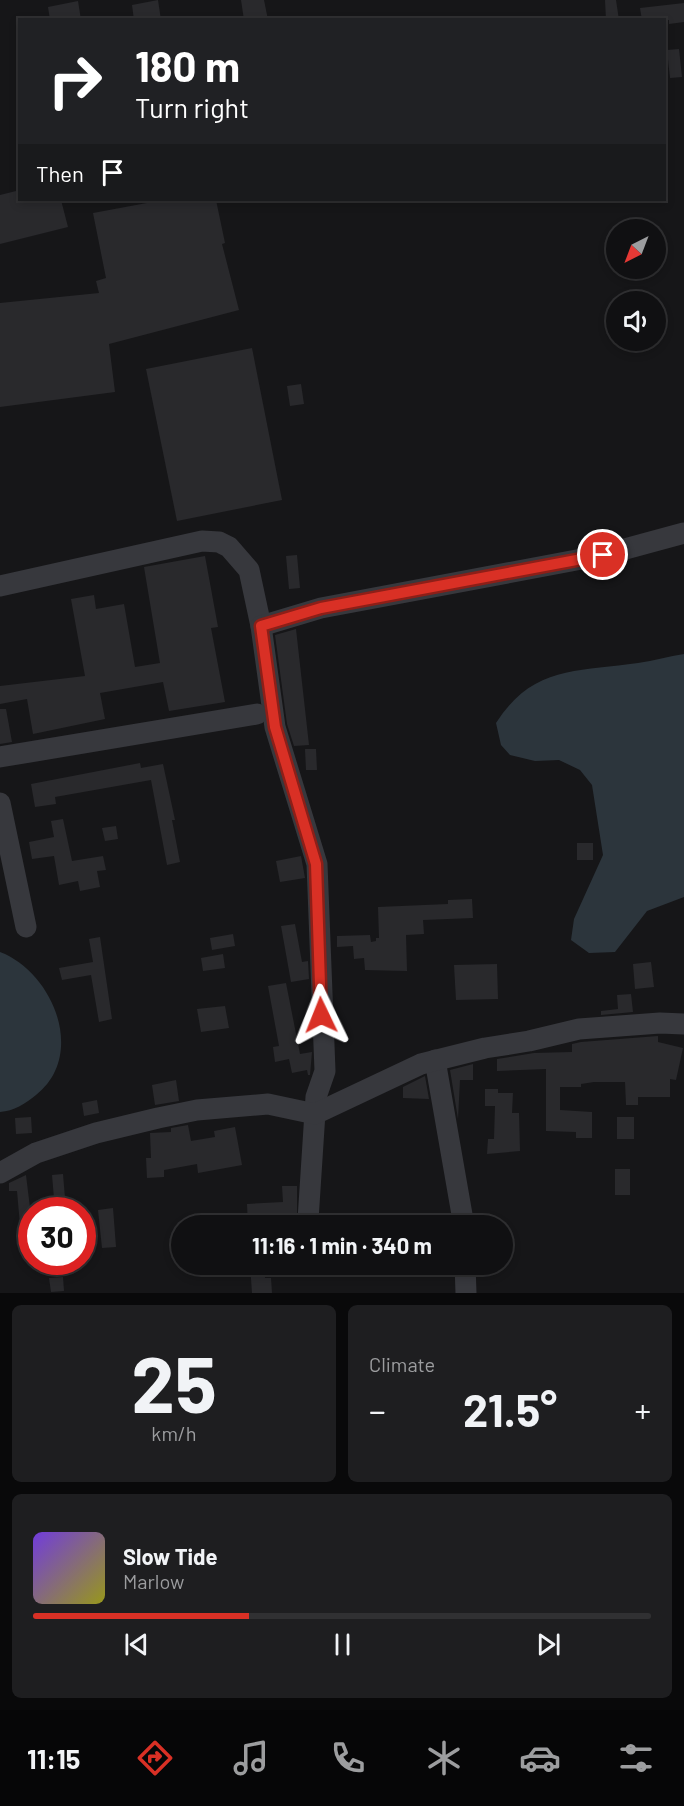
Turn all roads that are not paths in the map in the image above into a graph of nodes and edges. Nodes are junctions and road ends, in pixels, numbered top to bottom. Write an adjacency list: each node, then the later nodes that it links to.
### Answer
1 (684, 533): 3 (street)
2 (0, 586): 3 (street)
3 (261, 626): 10 (street)
4 (257, 714): 5 (street)
5 (0, 757)
6 (0, 803): 7 (street)
7 (26, 927)
8 (684, 1024): 9 (street)
9 (435, 1060): 10 (street); 13 (street)
10 (315, 1114): 11 (street); 12 (street)
11 (0, 1173)
12 (308, 1215)
13 (462, 1215)
14 (465, 1275): 15 (street)
15 (466, 1293)

